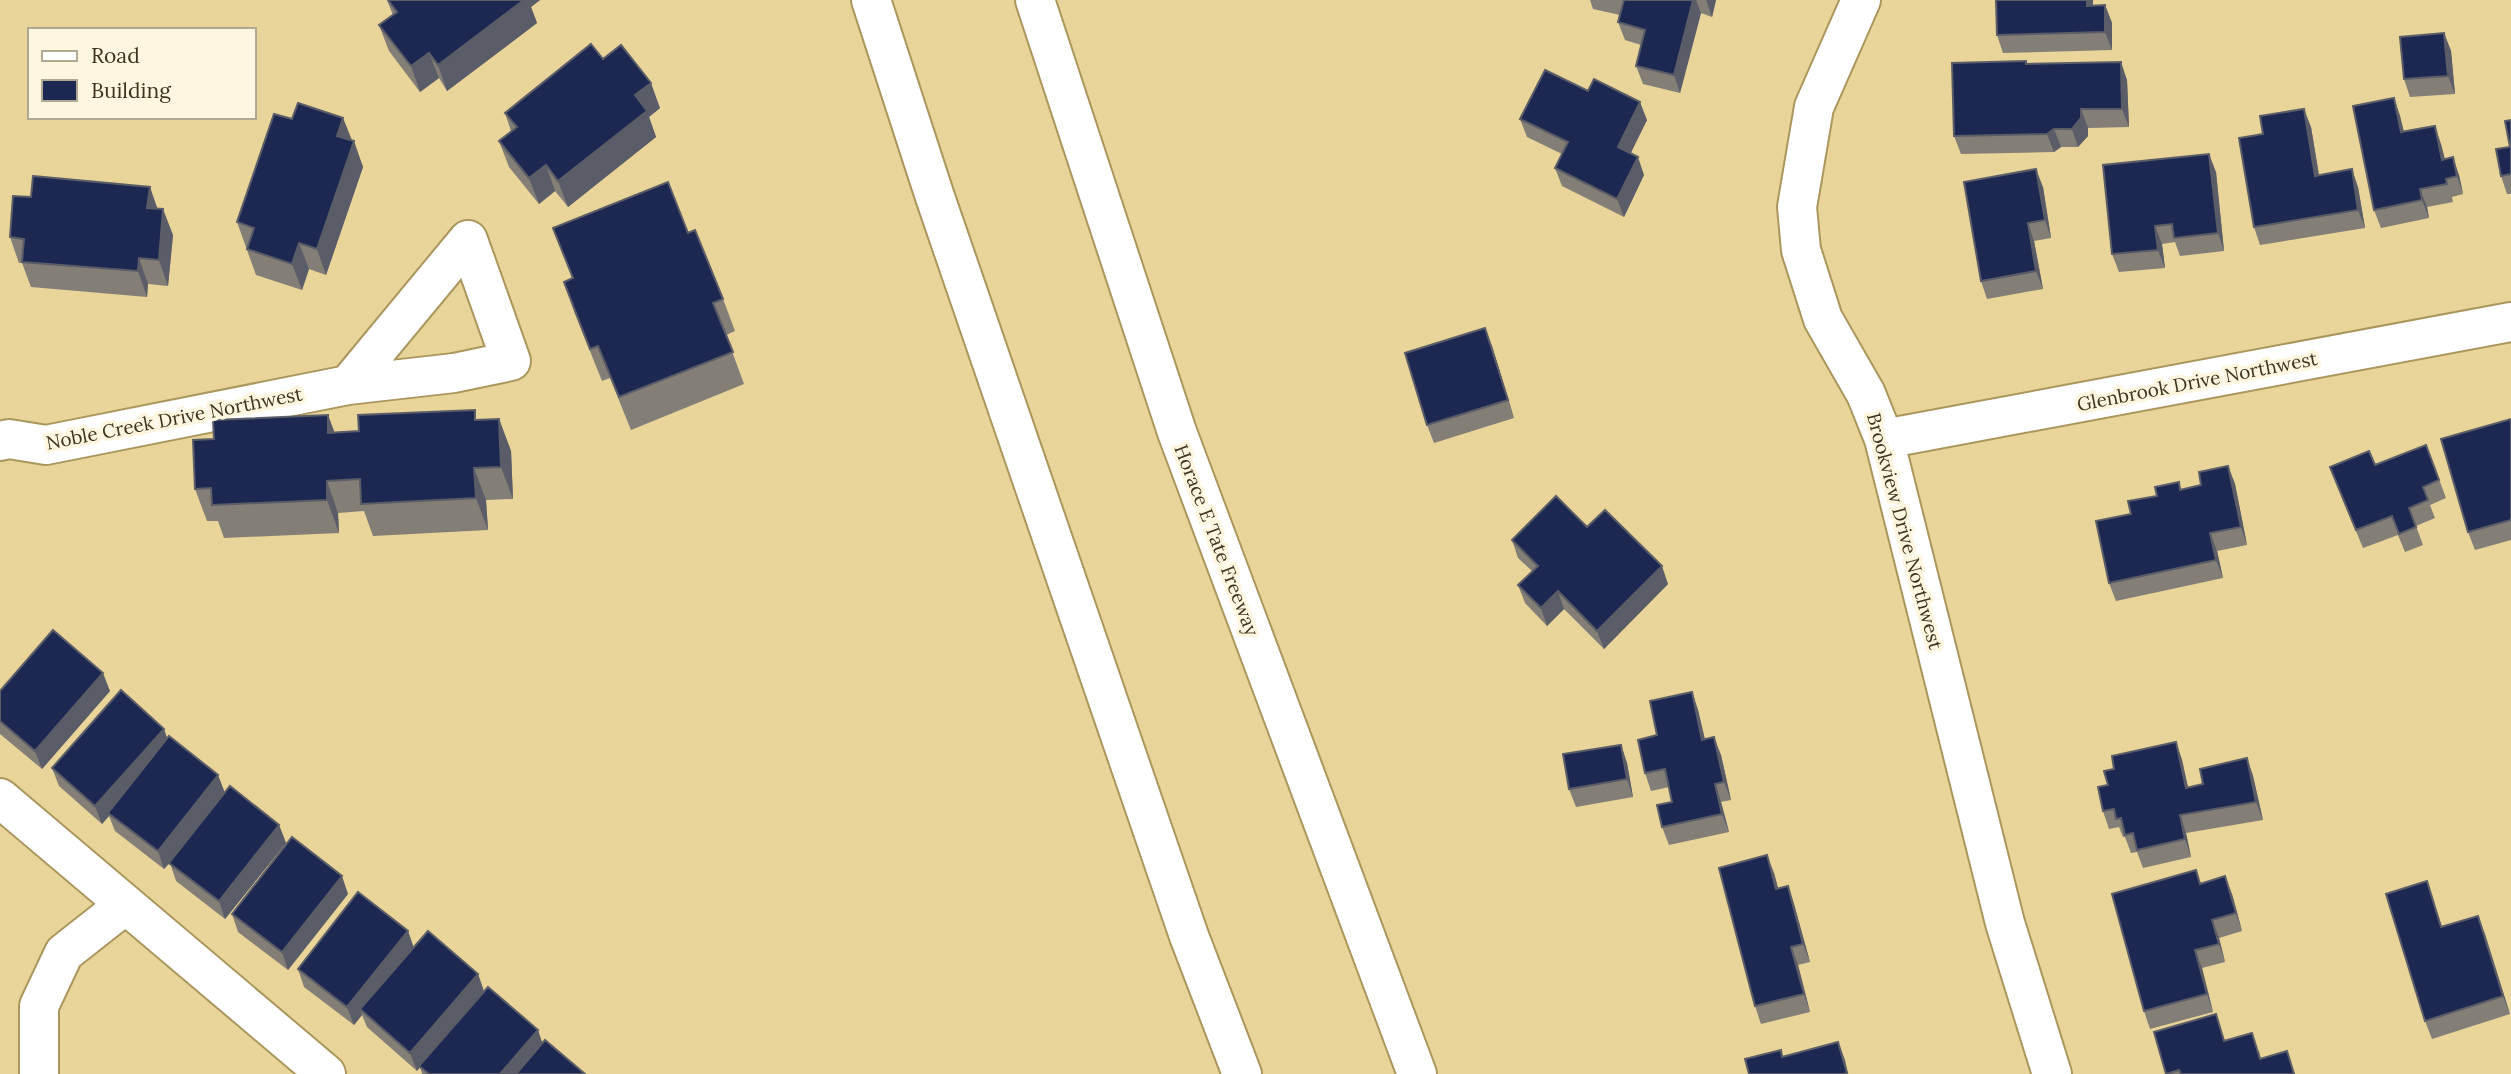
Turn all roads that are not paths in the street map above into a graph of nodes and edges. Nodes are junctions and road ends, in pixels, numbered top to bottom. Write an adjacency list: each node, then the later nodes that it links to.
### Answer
1 (871, 0): 12 (main road)
2 (1034, 0): 13 (main road, Horace E Tate Freeway)
3 (1861, 0): 6 (main road, Brookview Drive Northwest)
4 (2511, 322): 6 (main road, Glenbrook Drive Northwest)
5 (348, 385): 7 (main road, Noble Creek Drive Northwest)
6 (1884, 439): 14 (main road, Brookview Drive Northwest)
7 (0, 441)
8 (0, 798): 9 (main road)
9 (125, 905): 10 (main road); 11 (main road)
10 (39, 1074)
11 (326, 1074)
12 (1242, 1074)
13 (1417, 1074)
14 (2052, 1074)

